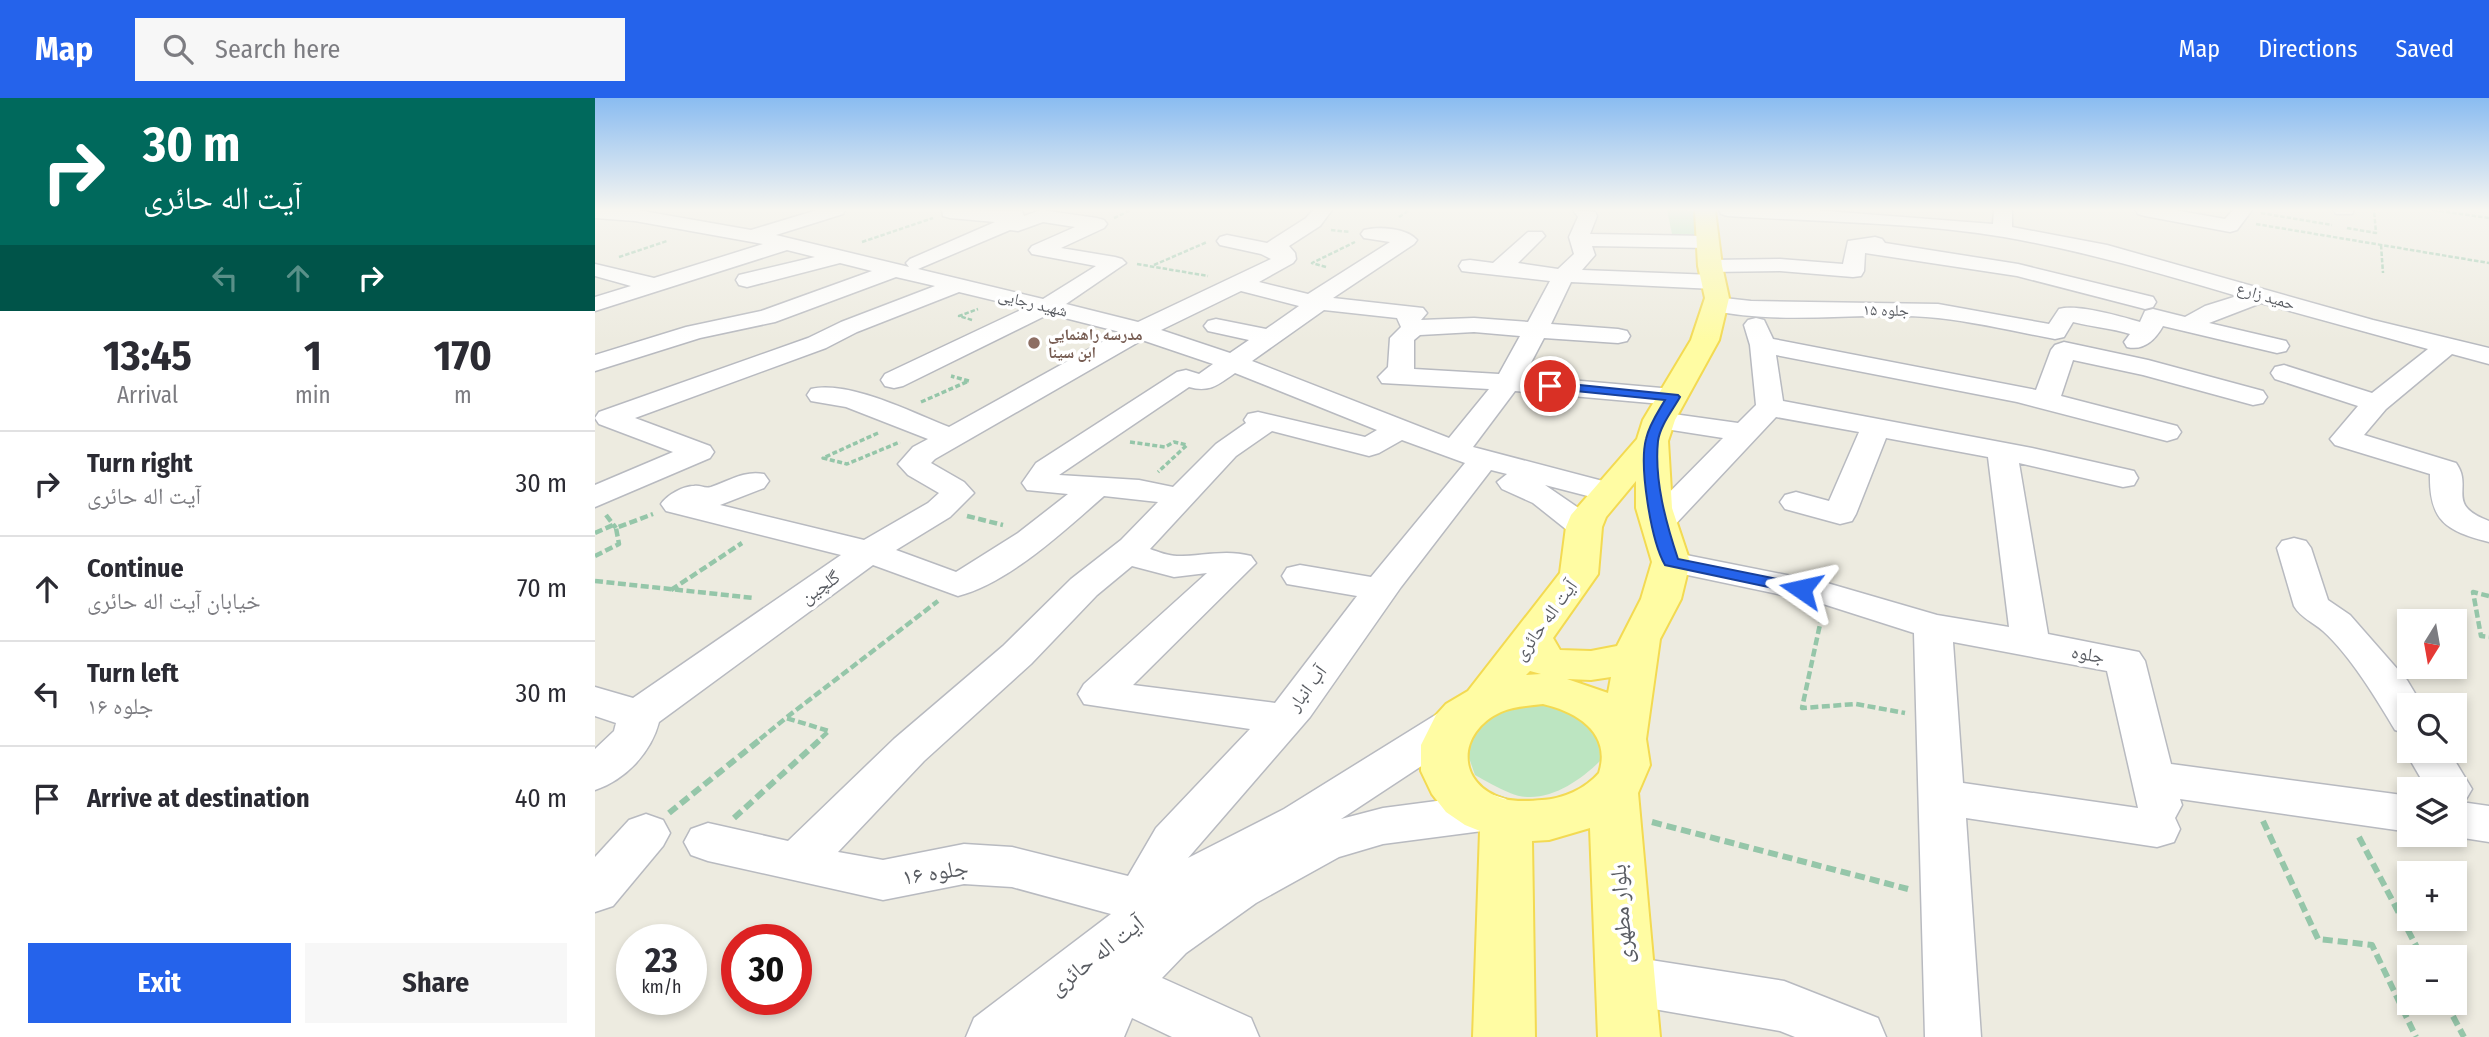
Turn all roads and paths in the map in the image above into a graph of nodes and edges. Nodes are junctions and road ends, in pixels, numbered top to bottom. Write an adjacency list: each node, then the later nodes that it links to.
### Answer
1 (632, 254): 24 (path)
2 (755, 254): 34 (street)
3 (828, 254): 20 (street, شهید رجایی)
4 (836, 254): 20 (path)
5 (935, 254): 26 (street)
6 (1061, 254): 22 (street)
7 (1276, 254): 21 (street)
8 (1285, 254): 21 (street)
9 (1329, 254): 30 (path)
10 (1385, 254): 30 (street)
11 (1515, 254): 27 (street)
12 (1585, 254): 31 (street, آب انبار)
13 (1635, 254): 28 (street)
14 (1710, 254): 28 (main road)
15 (1854, 254): 28 (street)
16 (1916, 254): 38 (street)
17 (2120, 254): 36 (street, حمید زارع)
18 (2382, 254): 29 (path)
19 (2434, 254): 23 (path)
20 (833, 255): 26 (street, شهید رجایی); 32 (street)
21 (1286, 259): 33 (street)
22 (1115, 263): 33 (path); 40 (street)
23 (2489, 263)
24 (601, 265): 34 (street)
25 (1470, 266): 27 (street)
26 (906, 267): 35 (street, شهید رجایی); 56 (street)
27 (1501, 267): 31 (street)
28 (1712, 273): 31 (street); 41 (street, جلوه ۱۵); 68 (main road, آیت اله حائری)
29 (2383, 273)
30 (1354, 274): 37 (street)
31 (1564, 275): 47 (street, آب انبار)
32 (747, 280)
33 (1242, 284): 37 (street); 46 (street)
34 (655, 285): 39 (street)
35 (958, 285): 40 (street, شهید رجایی); 83 (street)
36 (2262, 295): 43 (street); 53 (street, حمید زارع)
37 (1318, 301): 45 (street); 49 (street)
38 (2145, 302)
39 (595, 304)
40 (1048, 306): 46 (street, شهید رجایی); 58 (street)
41 (1751, 308): 48 (street, جلوه ۱۵); 51 (street)
42 (1453, 325): 45 (street); 47 (street); 60 (street)
43 (2188, 325): 48 (street); 52 (street)
44 (1216, 326): 49 (street)
45 (1414, 328): 60 (street)
46 (1139, 331): 57 (street, شهید رجایی); 69 (street)
47 (1535, 331): 50 (street); 62 (street, آب انبار)
48 (2147, 331): 55 (street)
49 (1272, 337): 57 (street)
50 (1618, 337)
51 (1762, 345): 65 (street); 67 (street)
52 (2277, 346)
53 (2447, 346): 54 (street, حمید زارع); 66 (street)
54 (2489, 356)
55 (2116, 361): 64 (street); 65 (street)
56 (595, 363)
57 (1234, 363): 72 (street, شهید رجایی); 75 (street)
58 (920, 367): 61 (street); 69 (path)
59 (2284, 373): 66 (street)
60 (1431, 376): 62 (street)
61 (894, 380)
62 (1508, 382): 68 (street); 77 (street, آب انبار)
63 (821, 395): 71 (street)
64 (2253, 397)
65 (2045, 402): 73 (street)
66 (2377, 403): 93 (street)
67 (1770, 407): 70 (street); 74 (street)
68 (1661, 419): 74 (street); 82 (main road, آیت اله حائری); 88 (main road)
69 (978, 421): 71 (street)
70 (1875, 428): 76 (street); 85 (street)
71 (928, 429): 71 (path); 87 (street)
72 (1400, 429): 77 (street, شهید رجایی); 84 (street)
73 (2167, 432)
74 (1746, 433): 88 (street)
75 (1095, 436): 80 (street); 81 (path)
76 (2002, 451): 78 (street); 111 (street)
77 (1466, 459): 82 (street); 91 (street); 103 (street, آب انبار)
78 (2123, 478)
79 (753, 481): 86 (street)
80 (1096, 487): 81 (street); 102 (street)
81 (1139, 489): 84 (street)
82 (1607, 492): 88 (main road); 91 (main road, آیت اله حائری)
83 (595, 497)
84 (1182, 498): 97 (street)
85 (1796, 502)
86 (677, 504): 90 (street); 98 (path)
87 (939, 510): 92 (path); 96 (street, گلچین)
88 (1656, 516): 99 (main road)
89 (614, 524): 94 (path)
90 (766, 527): 96 (street); 104 (path)
91 (1584, 527): 110 (main road, آیت اله حائری)
92 (994, 531)
93 (2489, 532)
94 (595, 533)
95 (2294, 548): 113 (street)
96 (869, 552): 102 (street); 107 (street, گلچین)
97 (1126, 553): 118 (street); 131 (street)
98 (595, 556)
99 (1671, 562): 105 (street, جلوه); 112 (main road)
100 (1300, 576): 103 (street)
101 (595, 581): 104 (path)
102 (958, 585): 117 (path)
103 (1380, 589): 118 (street, آب انبار)
104 (671, 590): 107 (path)
105 (1827, 594): 108 (street, جلوه); 119 (path)
106 (2489, 596): 109 (path)
107 (797, 603): 116 (street, گلچین)
108 (1933, 626): 111 (street, جلوه); 119 (street)
109 (2489, 638)
110 (1532, 639): 112 (main road); 115 (main road, آیت اله حائری)
111 (2030, 644): 125 (street, جلوه)
112 (1636, 654): 120 (main road)
113 (2397, 697)
114 (595, 701): 116 (street)
115 (1468, 713): 120 (main road); 128 (main road); 134 (street, آیت اله حائری)
116 (639, 715): 121 (street)
117 (786, 718): 129 (path); 130 (path)
118 (1284, 719): 134 (street, آب انبار)
119 (1937, 719): 123 (street)
120 (1624, 736): 124 (main road)
121 (595, 773)
122 (2248, 791): 125 (street); 126 (street); 147 (path)
123 (1941, 797): 125 (street); 133 (street)
124 (1614, 802): 128 (main road); 133 (path); 137 (main road, بلوار مطهری)
125 (2156, 804)
126 (2353, 806): 127 (street); 135 (path)
127 (2397, 812)
128 (1498, 816): 134 (street, آیت اله حائری); 143 (main road)
129 (646, 833): 132 (street)
130 (708, 842): 131 (street, جلوه ۱۶)
131 (797, 863): 134 (street, جلوه ۱۶)
132 (595, 891)
133 (1946, 899): 146 (street)
134 (1172, 916): 136 (street, آیت اله حائری)
135 (2417, 945)
136 (1106, 972): 139 (street, آیت اله حائری); 140 (street, آیت اله حائری); 141 (street); 142 (street)
137 (1625, 979): 144 (main road, بلوار مطهری); 145 (street)
138 (2452, 1015): 148 (path)
139 (994, 1037)
140 (1050, 1037)
141 (1096, 1037)
142 (1231, 1037)
143 (1504, 1037)
144 (1629, 1037)
145 (1858, 1037)
146 (1953, 1037)
147 (2416, 1037)
148 (2464, 1037)

